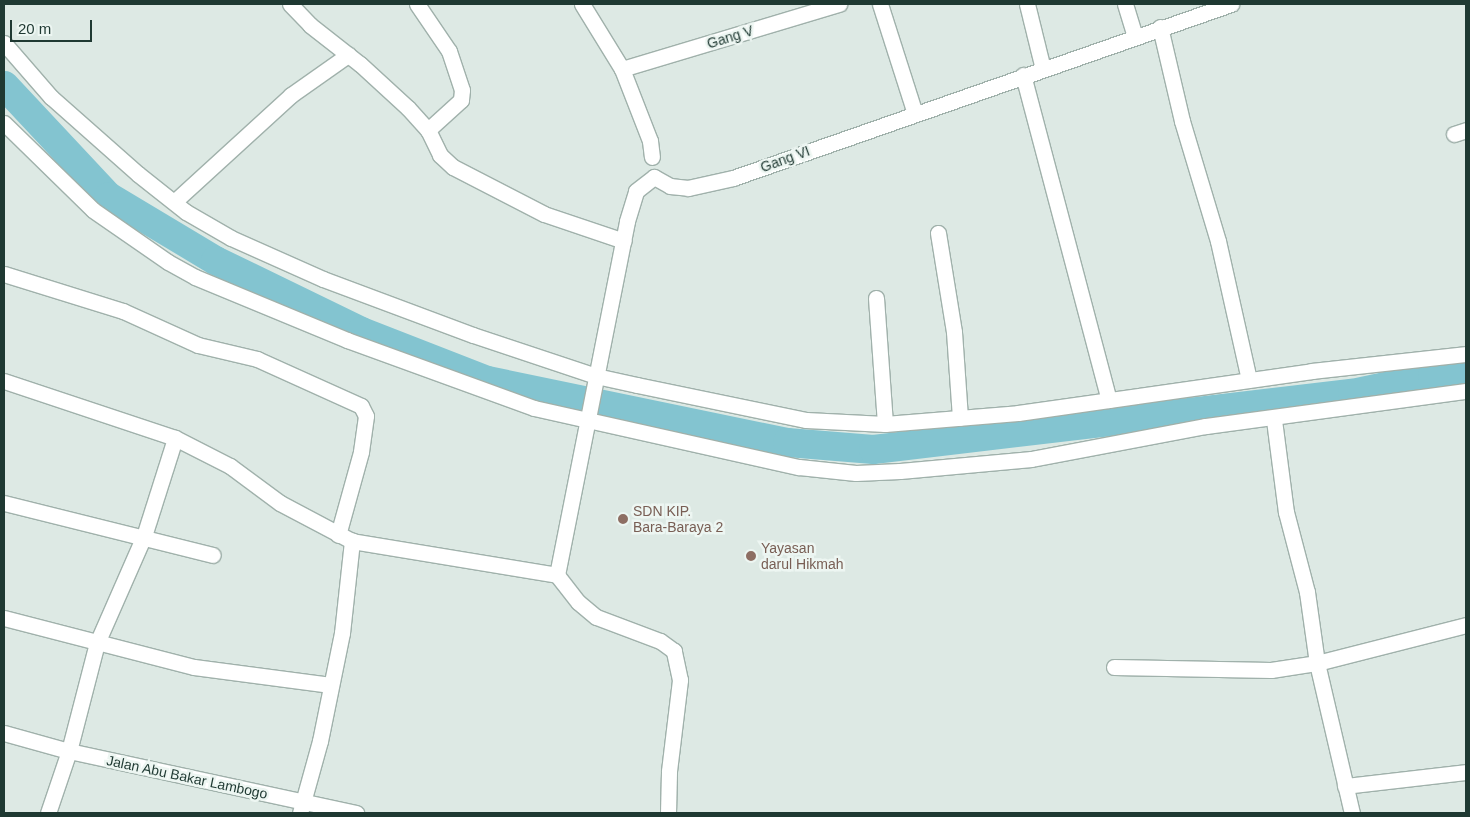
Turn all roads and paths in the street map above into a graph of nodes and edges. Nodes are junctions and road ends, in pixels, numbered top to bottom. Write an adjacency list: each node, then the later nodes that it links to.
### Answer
1 (290, 4): 12 (street)
2 (417, 4): 18 (street)
3 (582, 4): 13 (street)
4 (839, 4): 13 (street, Gang V)
5 (880, 4): 16 (street)
6 (1027, 4): 14 (street)
7 (1125, 4): 10 (street)
8 (1230, 4): 9 (street, Gang VI)
9 (1160, 27): 10 (street, Gang VI); 27 (street)
10 (1135, 37): 14 (street, Gang VI)
11 (4, 43): 20 (street)
12 (348, 54): 18 (street); 20 (street)
13 (622, 69): 19 (street)
14 (1043, 69): 15 (street, Gang VI)
15 (1023, 75): 16 (street, Gang VI); 30 (street)
16 (915, 114): 22 (street, Gang VI)
17 (4, 123): 31 (street)
18 (428, 130): 22 (street)
19 (652, 157)
20 (174, 202): 26 (street)
21 (938, 233): 32 (street)
22 (624, 241): 26 (street)
23 (4, 274): 38 (street)
24 (876, 298): 34 (street)
25 (1466, 354): 27 (street)
26 (595, 378): 31 (street); 34 (street)
27 (1249, 380): 30 (street)
28 (4, 381): 35 (street)
29 (1466, 392): 33 (street)
30 (1109, 400): 32 (street)
31 (587, 418): 33 (street); 40 (street)
32 (960, 418): 34 (street)
33 (1274, 420): 44 (street)
34 (885, 424)
35 (175, 438): 37 (street); 38 (street)
36 (4, 503): 37 (street)
37 (144, 536): 39 (street); 43 (street)
38 (345, 538): 40 (street); 46 (street)
39 (213, 555)
40 (557, 575): 54 (street)
41 (4, 618): 43 (street)
42 (1466, 625): 44 (street)
43 (98, 643): 46 (street); 48 (street)
44 (1317, 663): 45 (street); 50 (street)
45 (1114, 667)
46 (331, 685): 51 (street)
47 (4, 733): 48 (street, Jalan Abu Bakar Lambogo)
48 (69, 751): 51 (street, Jalan Abu Bakar Lambogo); 52 (street)
49 (1466, 772): 50 (street)
50 (1345, 786): 55 (street)
51 (303, 808): 53 (street, Jalan Abu Bakar Lambogo)
52 (48, 813)
53 (356, 813)
54 (668, 813)
55 (1352, 813)

